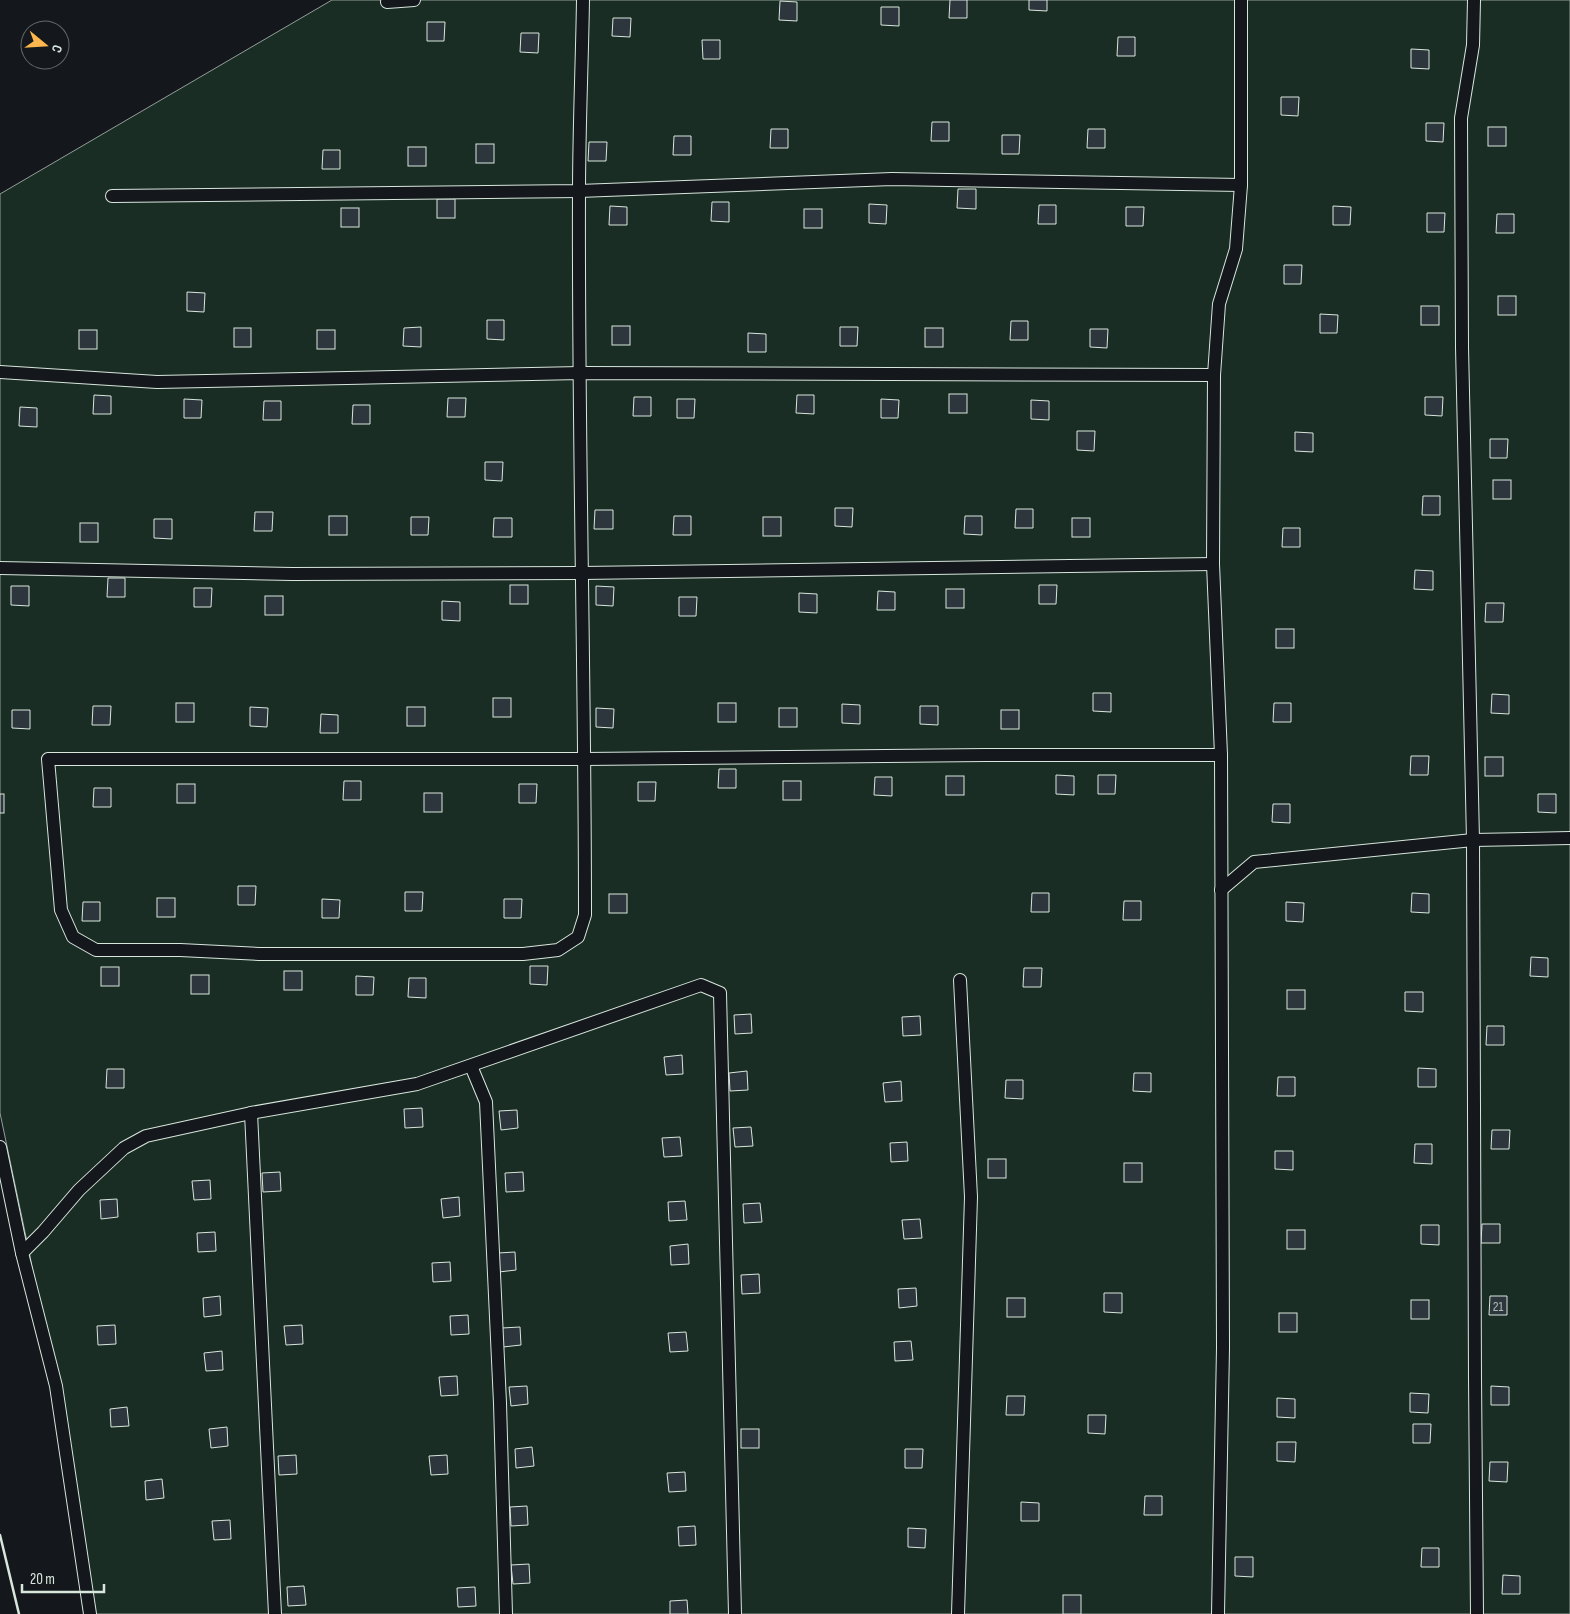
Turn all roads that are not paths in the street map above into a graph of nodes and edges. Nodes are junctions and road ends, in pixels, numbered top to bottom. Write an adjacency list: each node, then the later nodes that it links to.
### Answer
1 (414, 0): 5 (lane)
2 (583, 0): 7 (lane)
3 (1241, 0): 6 (lane)
4 (1474, 0): 18 (lane)
5 (387, 2)
6 (1241, 186): 7 (lane); 11 (lane)
7 (579, 191): 8 (lane); 10 (lane)
8 (112, 196)
9 (0, 372): 10 (lane)
10 (580, 372): 11 (lane); 14 (lane)
11 (1214, 375): 12 (lane)
12 (1213, 564): 14 (lane); 15 (lane)
13 (0, 568): 14 (lane)
14 (582, 573): 16 (lane)
15 (1220, 755): 16 (lane); 19 (lane)
16 (585, 759): 16 (lane)
17 (1570, 838): 18 (lane)
18 (1473, 840): 19 (lane); 31 (lane)
19 (1221, 890): 30 (lane)
20 (960, 980): 29 (lane)
21 (471, 1066): 22 (lane); 27 (lane); 28 (lane)
22 (251, 1113): 24 (lane); 26 (lane)
23 (0, 1147): 24 (lane)
24 (22, 1254): 25 (lane)
25 (90, 1614)
26 (275, 1614)
27 (506, 1614)
28 (734, 1614)
29 (958, 1614)
30 (1218, 1614)
31 (1477, 1614)

